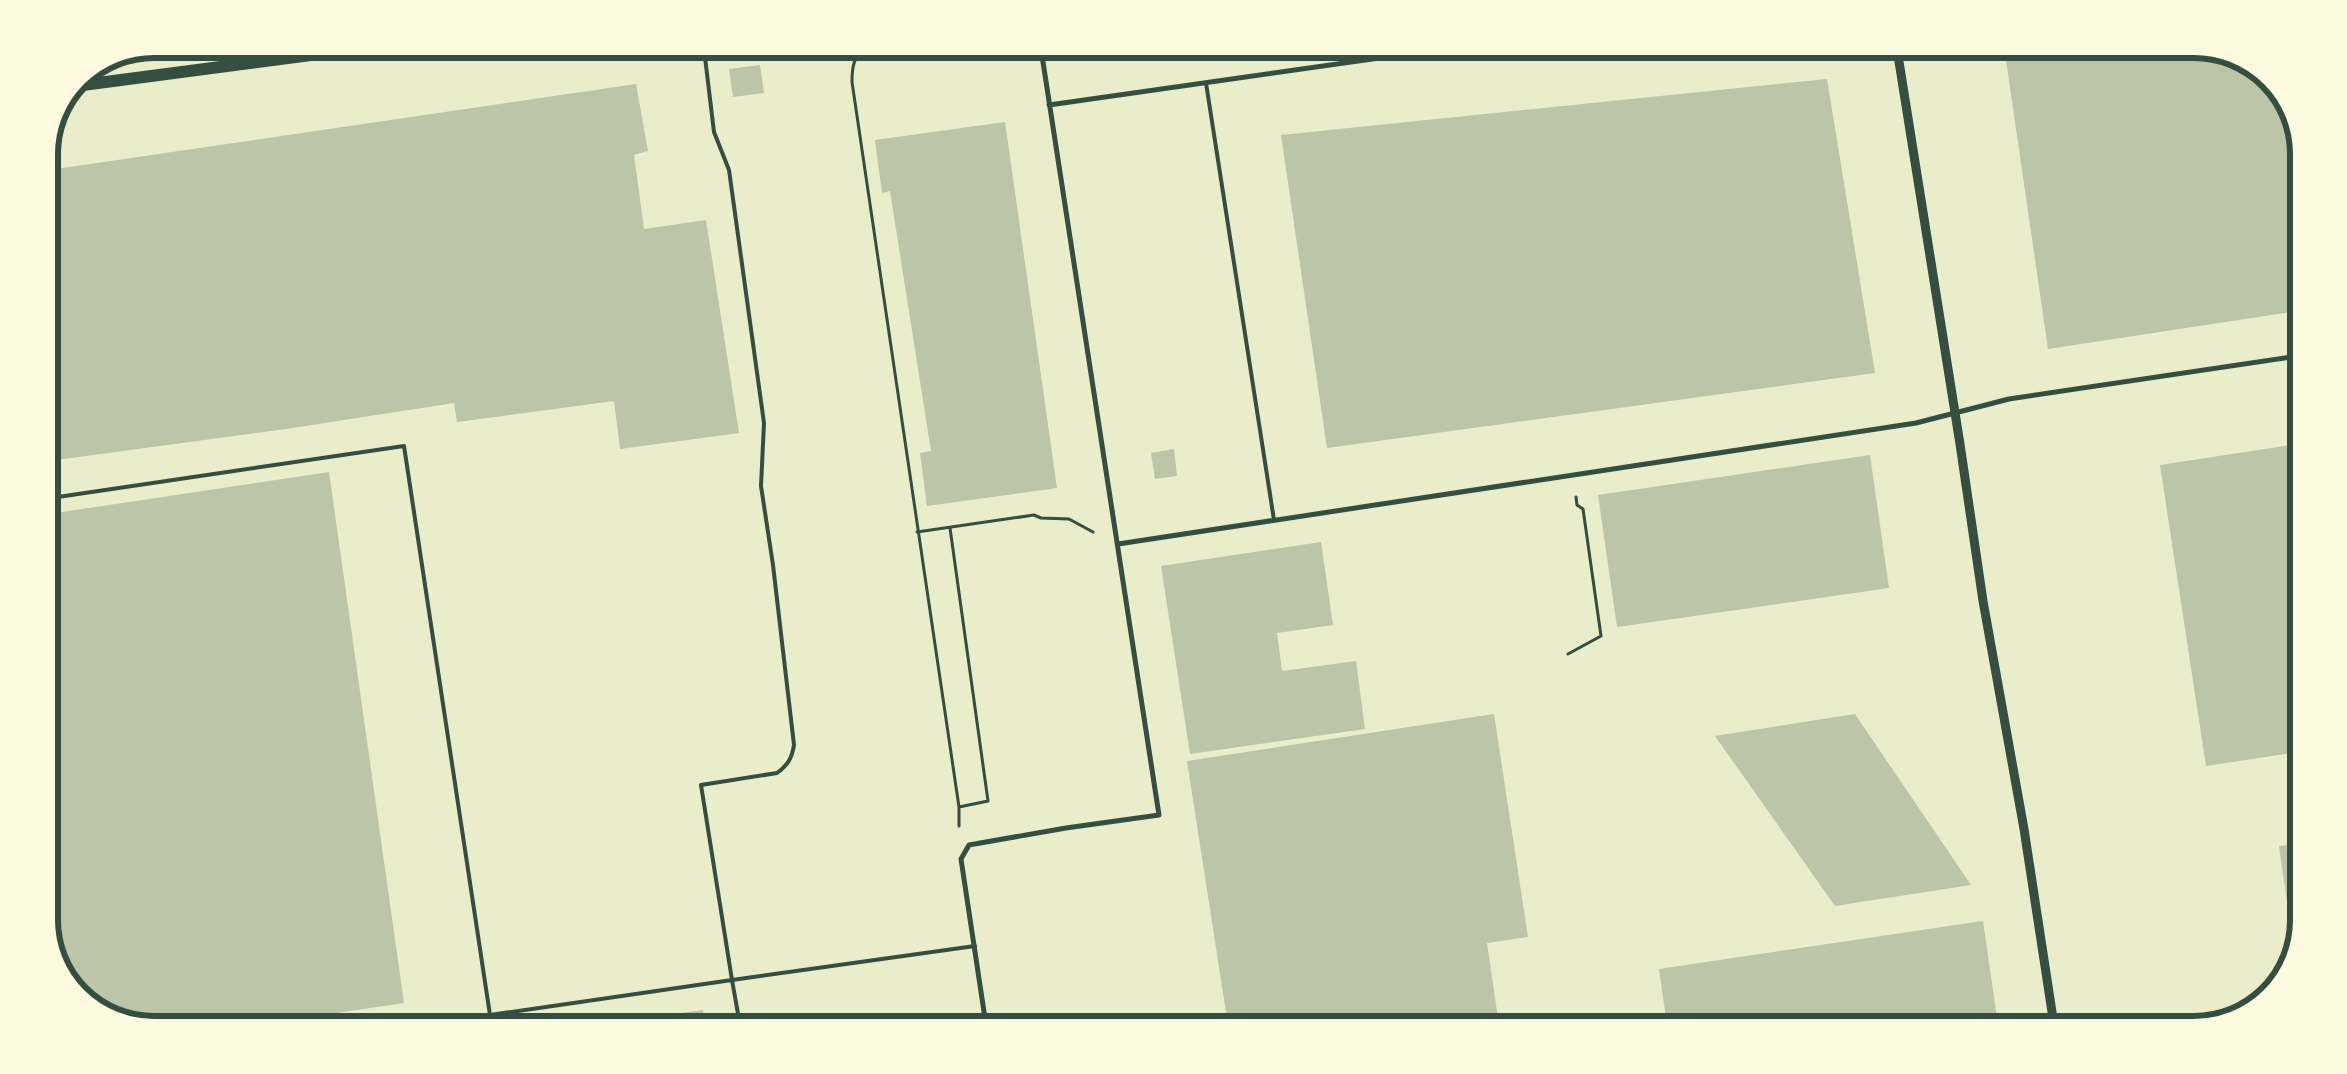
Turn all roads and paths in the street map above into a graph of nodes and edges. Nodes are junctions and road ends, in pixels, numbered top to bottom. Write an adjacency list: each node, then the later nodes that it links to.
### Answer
1 (289, 58): 8 (main road)
2 (705, 58): 22 (lane)
3 (856, 58): 16 (path)
4 (1042, 58): 9 (street)
5 (1380, 58): 7 (street)
6 (1898, 58): 11 (street)
7 (1206, 83): 9 (street); 14 (lane)
8 (87, 84)
9 (1049, 105): 17 (street)
10 (2289, 357): 11 (street)
11 (1955, 413): 12 (street); 27 (street)
12 (1573, 476): 14 (street); 18 (path)
13 (58, 497): 23 (lane)
14 (1274, 520): 17 (street)
15 (950, 528): 16 (path); 17 (path); 19 (path)
16 (917, 532): 19 (path)
17 (1118, 544): 20 (street)
18 (1568, 654)
19 (958, 807): 20 (path)
20 (961, 859): 21 (street)
21 (975, 946): 22 (lane); 26 (street)
22 (732, 980): 23 (lane); 25 (lane)
23 (490, 1015): 24 (lane)
24 (484, 1016)
25 (738, 1016)
26 (985, 1016)
27 (2053, 1016)

